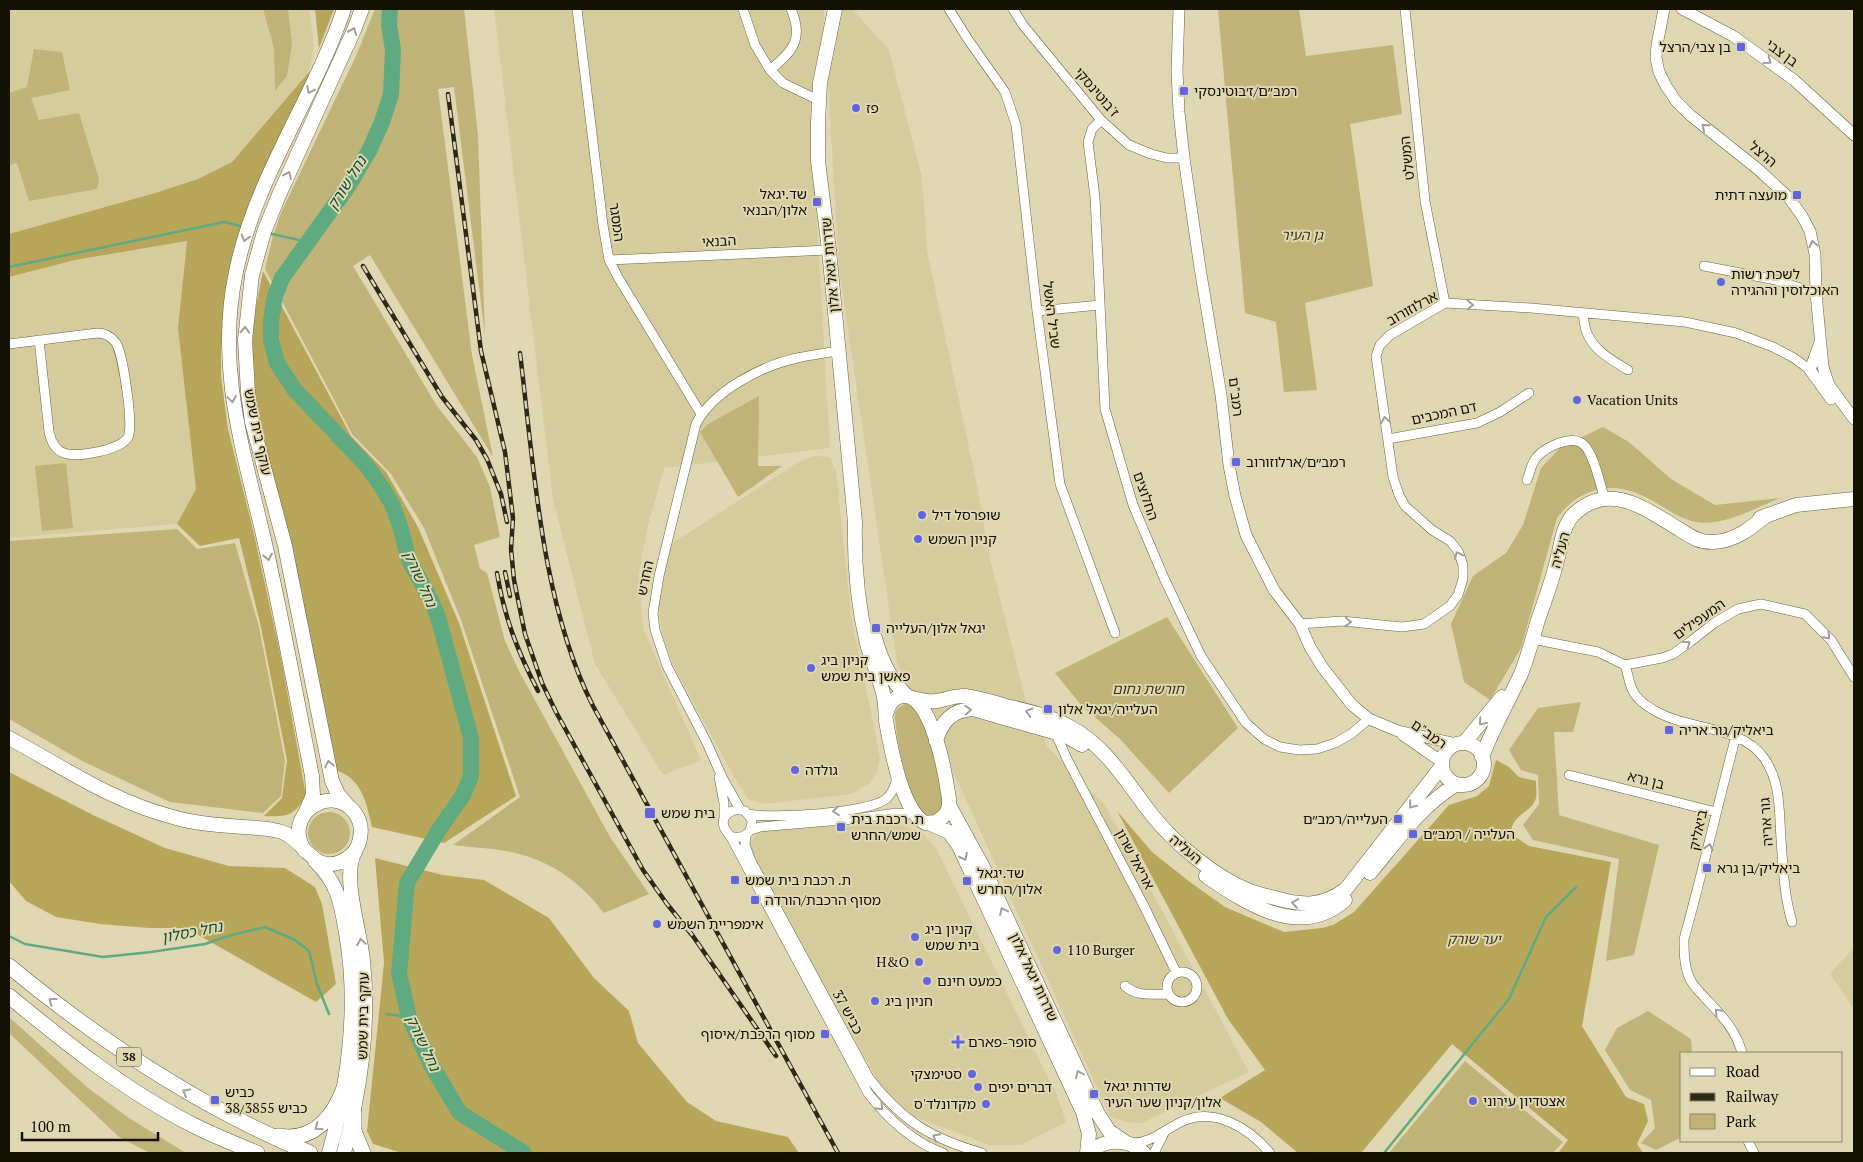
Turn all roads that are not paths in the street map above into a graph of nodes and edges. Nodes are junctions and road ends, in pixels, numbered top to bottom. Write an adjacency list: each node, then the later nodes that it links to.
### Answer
1 (344, 9): 72 (main road, עוקף בית שמש, one-way to 72)
2 (362, 9): 67 (main road, עוקף בית שמש, one-way to 2)
3 (577, 9): 19 (street, המסגר)
4 (743, 9): 13 (street)
5 (791, 9): 13 (street)
6 (835, 9): 14 (main road, שדרות יגאל אלון)
7 (949, 9): 24 (street, שביל האשל)
8 (1013, 9): 15 (street, ז'בוטינסקי)
9 (1179, 9): 17 (street, רמב"ם)
10 (1405, 9): 22 (street, המשלט)
11 (1664, 9): 21 (street, הרצל, one-way to 11)
12 (1682, 9): 16 (street, בן צבי, one-way to 16)
13 (770, 70): 14 (street)
14 (818, 100): 18 (main road, שדרות יגאל אלון)
15 (1101, 120): 17 (street, ז'בוטינסקי); 23 (street, החלוצים)
16 (1854, 135)
17 (1184, 158): 44 (street, רמב"ם)
18 (829, 250): 19 (street, הבנאי); 29 (main road, שדרות יגאל אלון)
19 (609, 260): 34 (street, המסגר)
20 (1704, 266): 21 (street)
21 (1816, 293): 27 (street, הרצל)
22 (1444, 303): 25 (street, ארלוזורוב, one-way to 25); 37 (street, ארלוזורוב, one-way to 22)
23 (1100, 305): 24 (street); 52 (street, החלוצים)
24 (1037, 311): 45 (street, שביל האשל)
25 (1583, 313): 31 (street); 32 (street, ארלוזורוב)
26 (39, 340): 26 (street); 28 (street)
27 (1820, 342): 30 (street, הרצל); 32 (street, הרצל)
28 (9, 344)
29 (838, 351): 34 (street); 43 (main road, שדרות יגאל אלון)
30 (1822, 361): 32 (street); 35 (street, הרצל)
31 (1628, 370)
32 (1810, 370): 36 (street)
33 (1530, 393): 37 (street, דם המכבים)
34 (701, 414): 57 (street, החרש)
35 (1854, 419)
36 (1854, 430)
37 (1388, 438): 44 (street, ארלוזורוב, one-way to 37)
38 (1527, 480): 39 (street)
39 (1605, 499): 41 (main road, העליה); 46 (main road, העליה)
40 (1854, 499): 41 (main road, העליה)
41 (1815, 502): 42 (main road, העליה)
42 (1854, 504)
43 (855, 522): 50 (main road, שדרות יגאל אלון); 51 (main road, שדרות יגאל אלון)
44 (1300, 624): 52 (street, רמב"ם)
45 (1115, 633)
46 (1532, 639): 47 (street); 48 (main road, העליה)
47 (1625, 666): 49 (street, המעפילים, one-way to 49); 55 (street)
48 (1521, 673): 60 (main road, העליה, one-way to 60); 61 (main road, העליה)
49 (1854, 677)
50 (909, 696): 51 (main road); 58 (main road, שדרות יגאל אלון); 63 (main road, העליה, one-way to 50)
51 (886, 714): 64 (main road, שדרות יגאל אלון)
52 (1369, 719): 53 (street, רמב"ם)
53 (1398, 731): 60 (street, רמב"ם); 63 (street, רמב"ם)
54 (1055, 732): 58 (main road, העליה, one-way to 54); 59 (main road, העליה); 62 (street, אריאל שרון)
55 (1736, 736): 70 (street, ביאליק); 80 (street, גור אריה)
56 (9, 738): 75 (main road)
57 (706, 741): 69 (street, החרש); 73 (street, החרש)
58 (936, 741): 68 (main road, שדרות יגאל אלון)
59 (1078, 742): 62 (street); 66 (main road, העליה)
60 (1460, 743): 61 (main road); 63 (main road)
61 (1482, 756): 66 (main road)
62 (1067, 760): 82 (street, אריאל שרון)
63 (1442, 764): 66 (main road)
64 (898, 770): 69 (street, one-way to 69); 71 (main road, שדרות יגאל אלון)
65 (1568, 775): 70 (street, בן גרא)
66 (1457, 784)
67 (349, 807): 72 (main road); 78 (main road)
68 (950, 807): 74 (main road); 92 (main road, שדרות יגאל אלון, one-way to 68)
69 (744, 812): 73 (street); 76 (street)
70 (1716, 812): 86 (street, ביאליק, one-way to 70)
71 (915, 814): 74 (main road, שדרות יגאל אלון); 76 (street)
72 (304, 815): 75 (main road); 79 (main road)
73 (724, 820): 77 (street)
74 (931, 824): 101 (main road, שדרות יגאל אלון, one-way to 101)
75 (268, 829): 79 (main road, עוקף בית שמש)
76 (748, 832): 77 (street); 100 (street, כביש 37, one-way to 76)
77 (730, 836): 99 (street, כביש 37, one-way to 99)
78 (356, 849): 79 (main road); 88 (main road, עוקף בית שמש, one-way to 78)
79 (309, 855): 87 (main road, עוקף בית שמש)
80 (1792, 922)
81 (9, 966): 91 (highway, 38, one-way to 81)
82 (1176, 972): 84 (street); 84 (street)
83 (1125, 986): 84 (street)
84 (1168, 994)
85 (9, 996): 89 (highway, 38)
86 (1742, 1052)
87 (344, 1088): 91 (highway, one-way to 91); 96 (main road, עוקף בית שמש)
88 (354, 1112): 97 (main road, עוקף בית שמש); 98 (highway)
89 (192, 1125): 93 (highway); 94 (highway, 38)
90 (1168, 1130): 92 (street); 103 (street); 104 (street)
91 (260, 1131): 95 (highway, 38)
92 (1126, 1143): 101 (main road); 102 (main road, שדרות יגאל אלון)
93 (236, 1153)
94 (257, 1153)
95 (310, 1153)
96 (329, 1153)
97 (344, 1153)
98 (363, 1153)
99 (943, 1153)
100 (982, 1153)
101 (1088, 1153)
102 (1144, 1153)
103 (1154, 1153)
104 (1270, 1153)

